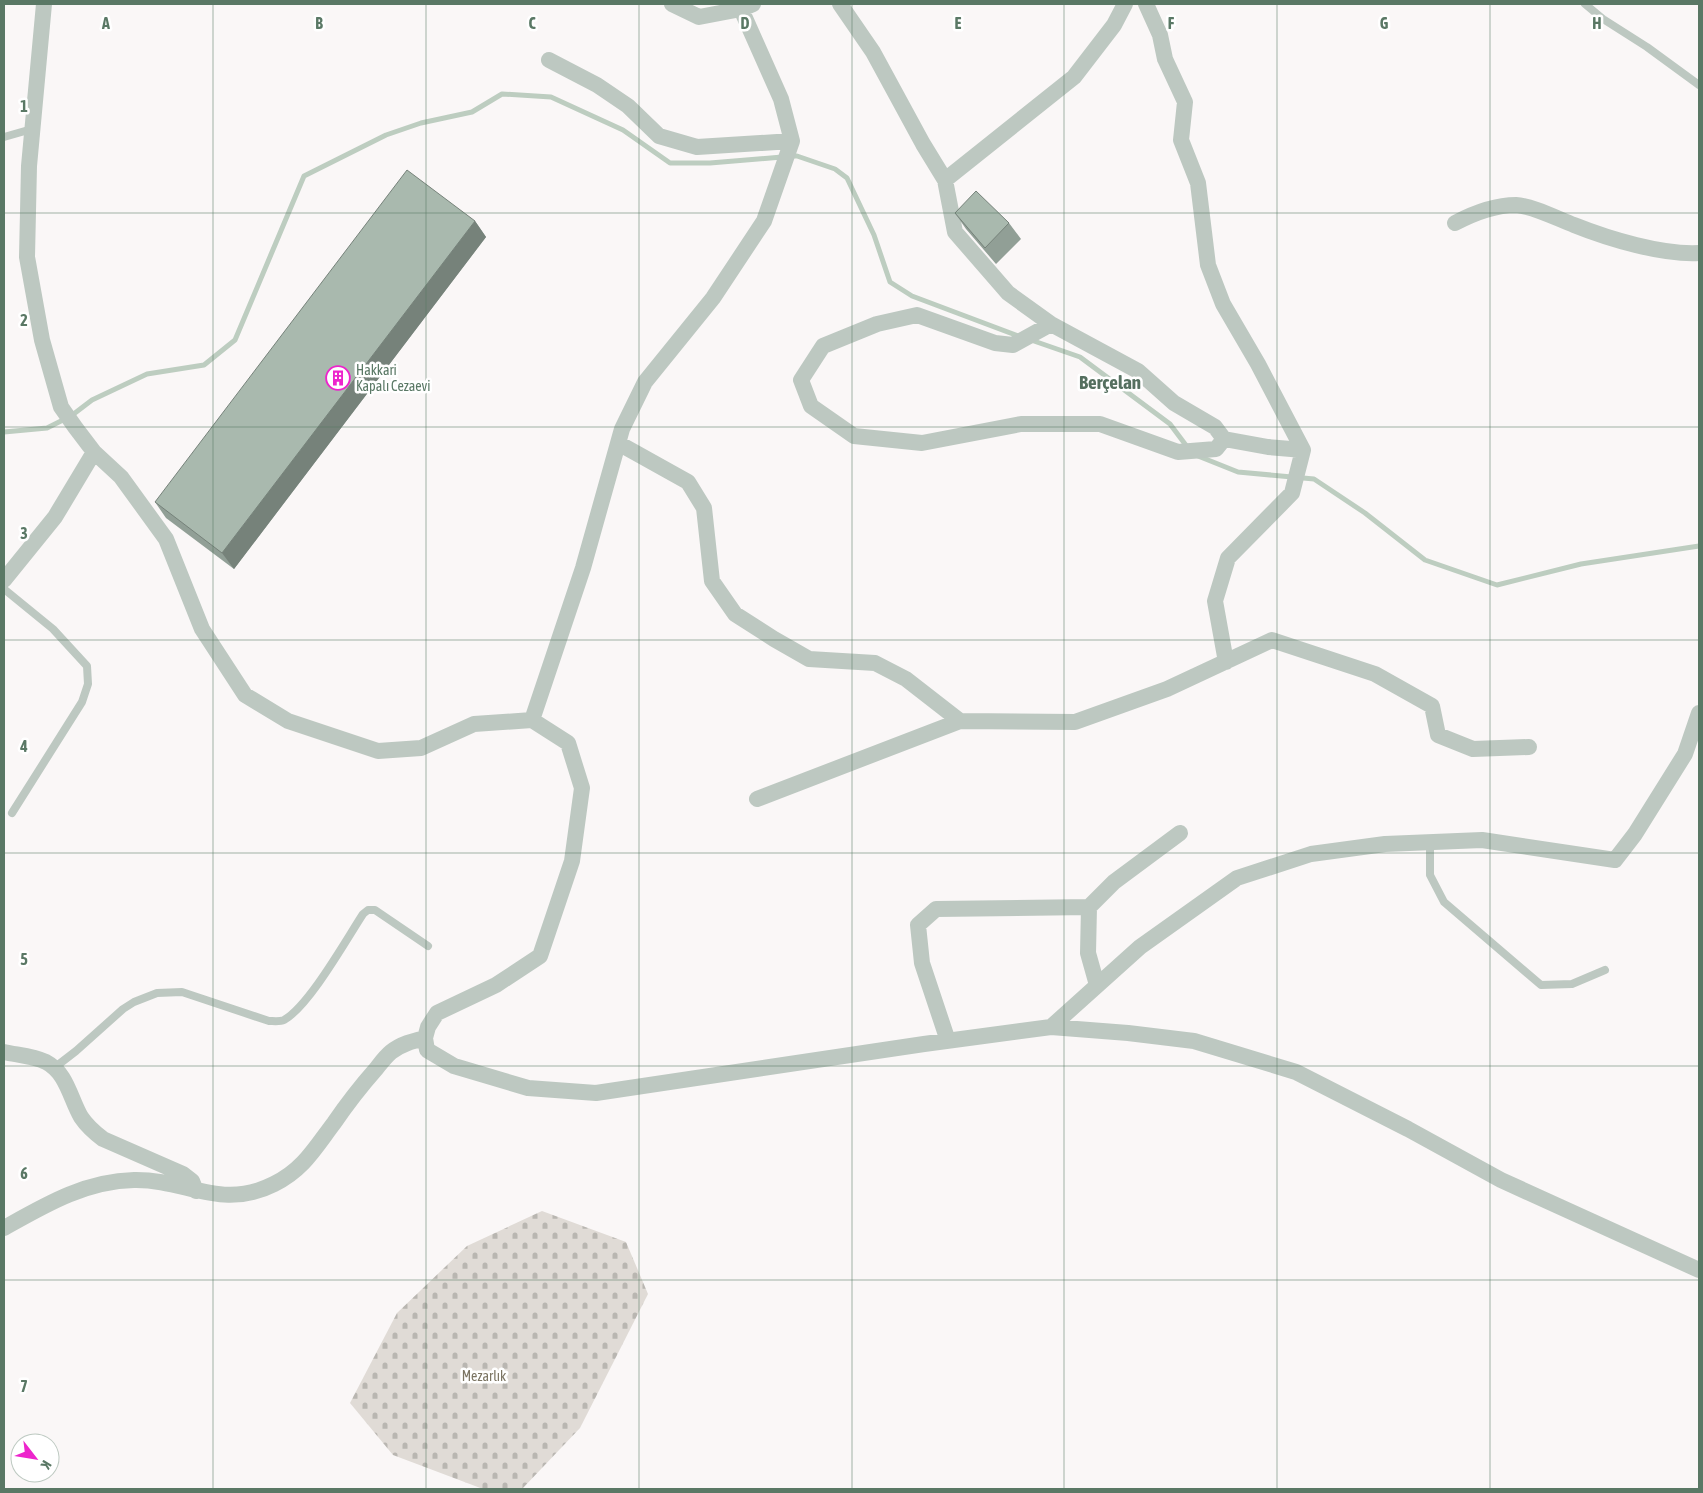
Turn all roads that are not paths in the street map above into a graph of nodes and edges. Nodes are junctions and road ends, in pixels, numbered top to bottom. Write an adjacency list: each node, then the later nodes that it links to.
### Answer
1 (44, 4): 10 (street)
2 (672, 4): 7 (street)
3 (840, 4): 13 (street)
4 (1125, 4): 13 (street)
5 (1146, 4): 19 (street)
6 (1584, 4): 9 (lane)
7 (747, 6): 12 (street)
8 (549, 60): 12 (street)
9 (1699, 85)
10 (32, 129): 11 (lane); 20 (street)
11 (4, 137)
12 (792, 141): 18 (street)
13 (945, 180): 16 (street)
14 (1455, 223): 15 (street)
15 (1699, 253)
16 (1051, 324): 17 (street); 17 (street)
17 (1224, 439): 19 (street)
18 (618, 443): 25 (street); 26 (street)
19 (1303, 450): 23 (street)
20 (94, 452): 21 (street); 25 (street)
21 (4, 580)
22 (4, 589): 29 (lane)
23 (1226, 662): 26 (street); 27 (street)
24 (1699, 713): 31 (street)
25 (532, 720): 37 (street)
26 (960, 721): 28 (street)
27 (1529, 747)
28 (758, 799)
29 (12, 813)
30 (1180, 833): 32 (street)
31 (1430, 842): 34 (lane); 35 (street)
32 (1089, 907): 35 (street); 38 (street)
33 (428, 946): 40 (lane)
34 (1604, 970)
35 (1097, 985): 36 (street)
36 (1051, 1027): 38 (street); 43 (street)
37 (425, 1038): 38 (street); 41 (street)
38 (948, 1041)
39 (4, 1052): 40 (street)
40 (54, 1068): 41 (street)
41 (196, 1191): 42 (street)
42 (4, 1228)
43 (1699, 1270)

